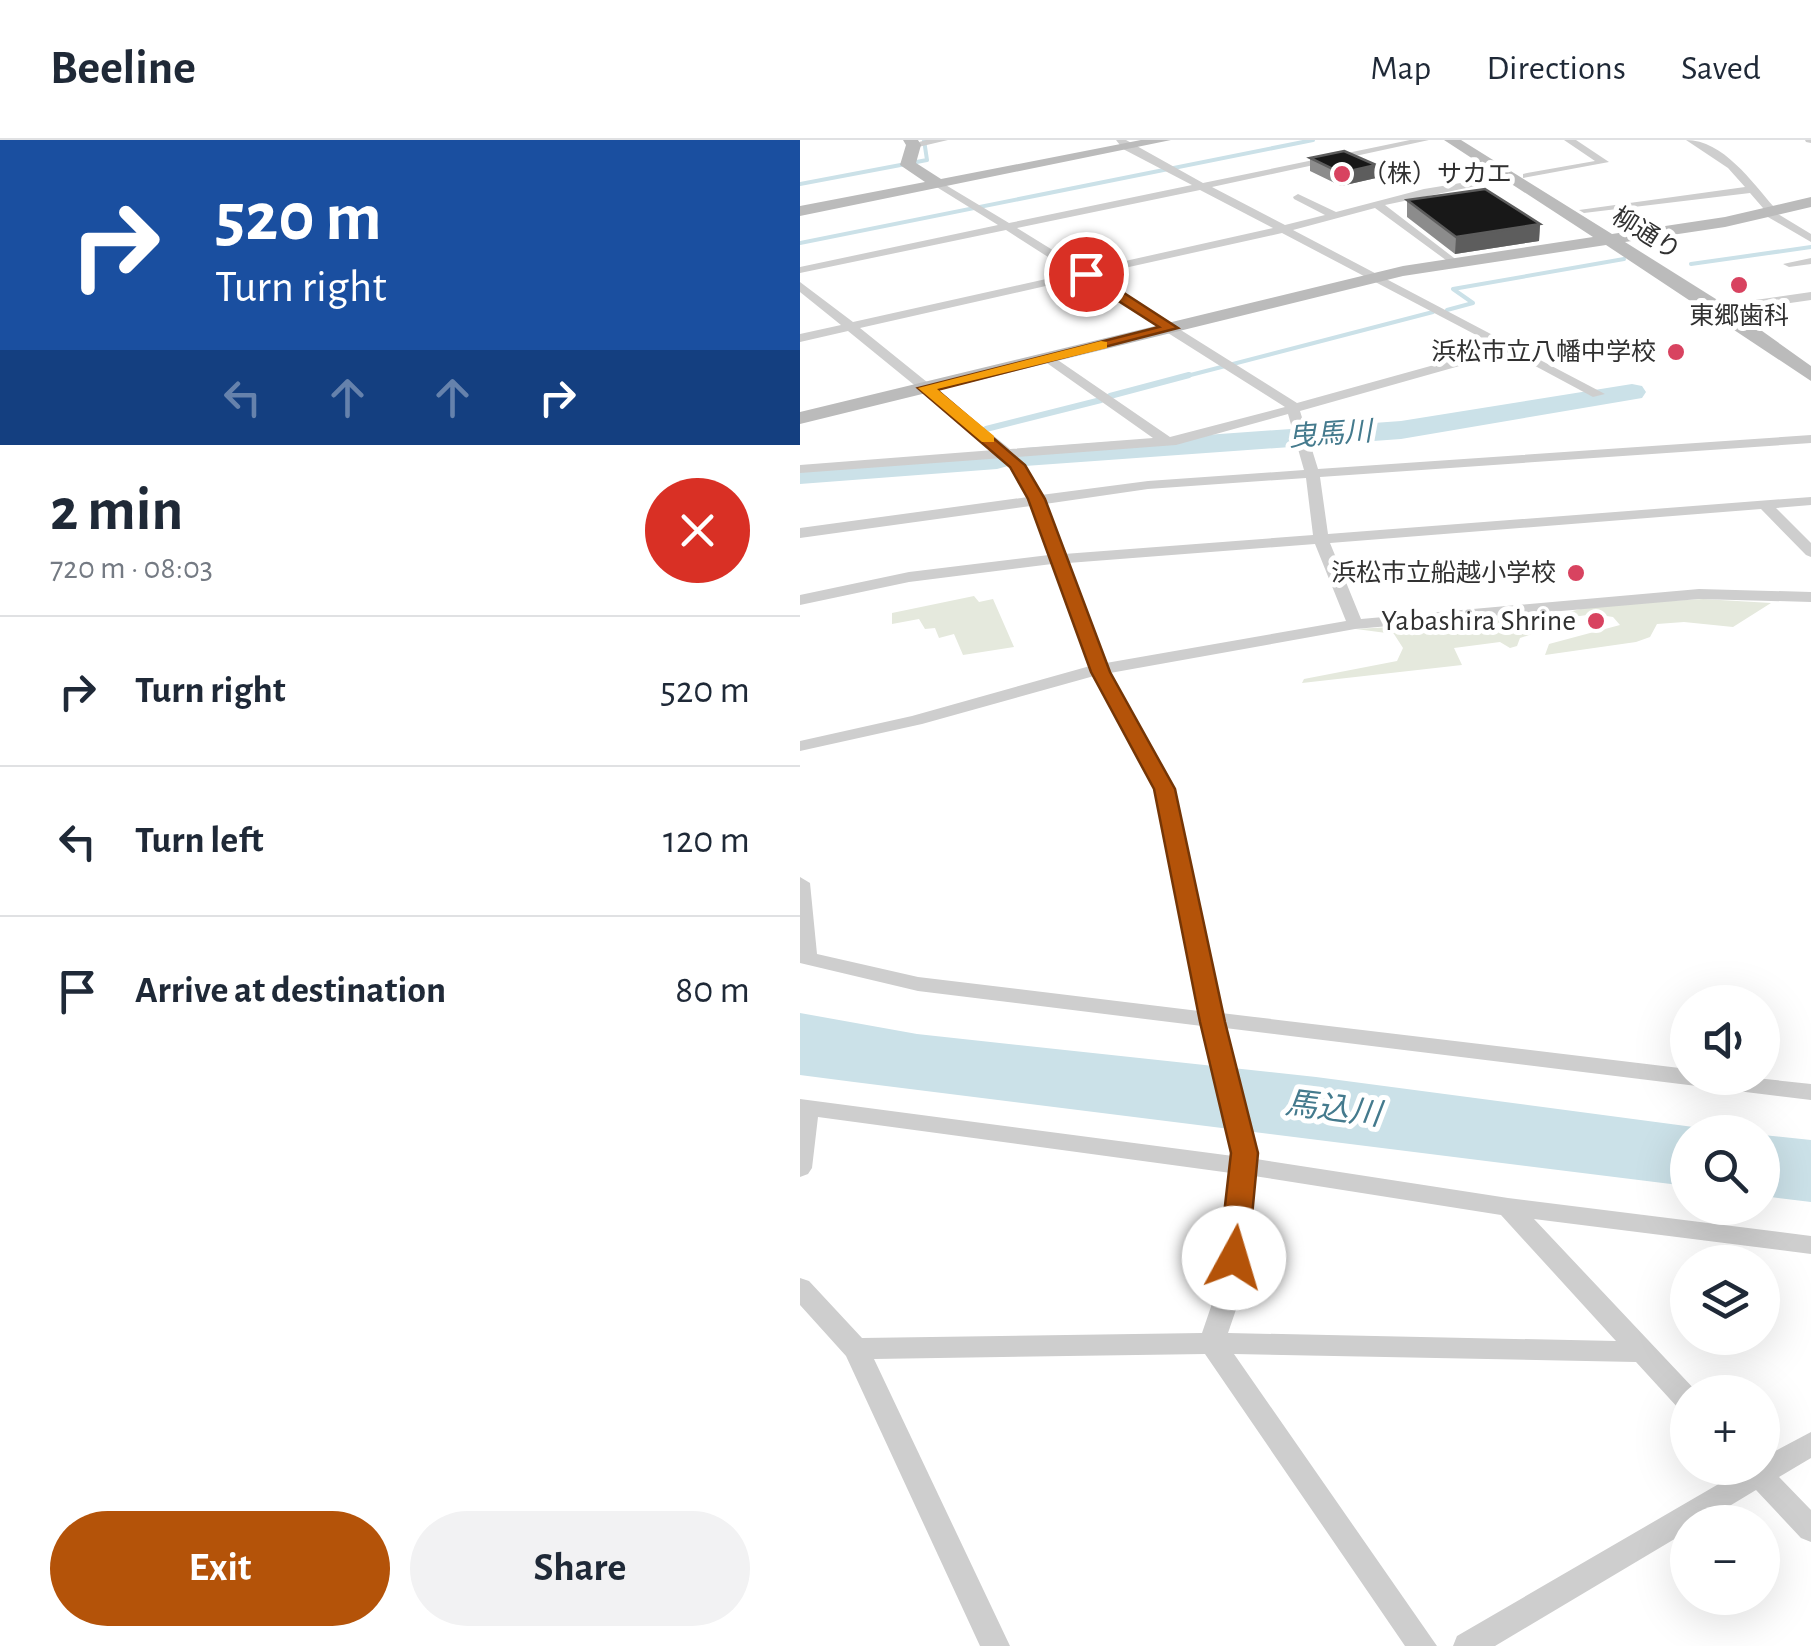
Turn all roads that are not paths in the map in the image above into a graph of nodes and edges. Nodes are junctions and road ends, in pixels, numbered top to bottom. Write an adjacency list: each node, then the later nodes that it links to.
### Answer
1 (943, 140): 8 (street)
2 (1164, 140): 9 (street)
3 (1424, 140): 10 (street)
4 (1451, 140): 11 (street, 柳通り)
5 (1469, 140): 11 (street, 柳通り)
6 (1569, 140): 11 (street)
7 (1692, 140): 14 (street)
8 (912, 143): 12 (street)
9 (1124, 144): 12 (street); 13 (street)
10 (1272, 172): 13 (street); 20 (street)
11 (1518, 177): 16 (street); 17 (street, 柳通り); 25 (street, 柳通り)
12 (940, 184): 19 (street); 21 (street)
13 (1202, 186): 21 (street); 22 (street)
14 (1753, 189): 17 (street); 18 (street)
15 (1811, 202): 18 (street)
16 (1378, 204): 20 (street); 27 (street)
17 (1584, 210): 23 (street, 柳通り)
18 (1768, 210): 23 (street); 24 (street)
19 (800, 211)
20 (1336, 216): 22 (street)
21 (1008, 227): 29 (street); 30 (street)
22 (1283, 229): 30 (street); 31 (street)
23 (1630, 237): 25 (street); 34 (street, 柳通り)
24 (1810, 237)
25 (1608, 240): 27 (street); 41 (street, 柳通り)
26 (1811, 261): 28 (street)
27 (1454, 262): 31 (street)
28 (1789, 264)
29 (800, 270)
30 (1086, 274): 35 (street); 36 (street)
31 (1376, 278): 36 (street); 38 (street)
32 (800, 286): 35 (street)
33 (1811, 296): 34 (street)
34 (1740, 306): 39 (street, 柳通り)
35 (848, 327): 37 (street); 42 (street)
36 (1170, 328): 40 (street); 44 (street)
37 (800, 338)
38 (1510, 348): 43 (street); 44 (street)
39 (1811, 353)
40 (1050, 358): 42 (street); 47 (street)
41 (1811, 376)
42 (926, 388): 45 (street); 48 (street)
43 (1598, 394)
44 (1290, 408): 47 (street); 50 (street)
45 (800, 418)
46 (1811, 439): 50 (street)
47 (1166, 441): 48 (street)
48 (1006, 453): 49 (street); 51 (street)
49 (800, 469)
50 (1312, 472): 51 (street); 55 (street)
51 (1036, 499): 54 (street); 57 (street)
52 (1811, 501): 53 (street)
53 (1764, 504): 55 (street); 56 (street)
54 (800, 532)
55 (1321, 539): 57 (street); 61 (street)
56 (1811, 552)
57 (1057, 559): 60 (street); 62 (street)
58 (800, 576): 60 (street)
59 (1811, 597): 61 (street)
60 (803, 600)
61 (1355, 624): 62 (street)
62 (1100, 672): 63 (street); 65 (street)
63 (800, 746)
64 (800, 883): 65 (street)
65 (1214, 1026): 66 (street); 68 (street)
66 (1811, 1092)
67 (804, 1107): 68 (street); 69 (street)
68 (1244, 1160): 70 (street); 73 (street)
69 (800, 1168)
70 (1508, 1207): 71 (street); 75 (street)
71 (1811, 1245)
72 (800, 1288): 74 (street)
73 (1212, 1343): 74 (street); 75 (street); 83 (street)
74 (856, 1350): 82 (street)
75 (1639, 1352): 76 (street)
76 (1670, 1383)
77 (1811, 1444): 78 (street)
78 (1780, 1460)
79 (1734, 1485): 84 (street)
80 (1769, 1485): 81 (street)
81 (1811, 1529)
82 (995, 1646)
83 (1422, 1646)
84 (1468, 1646)

